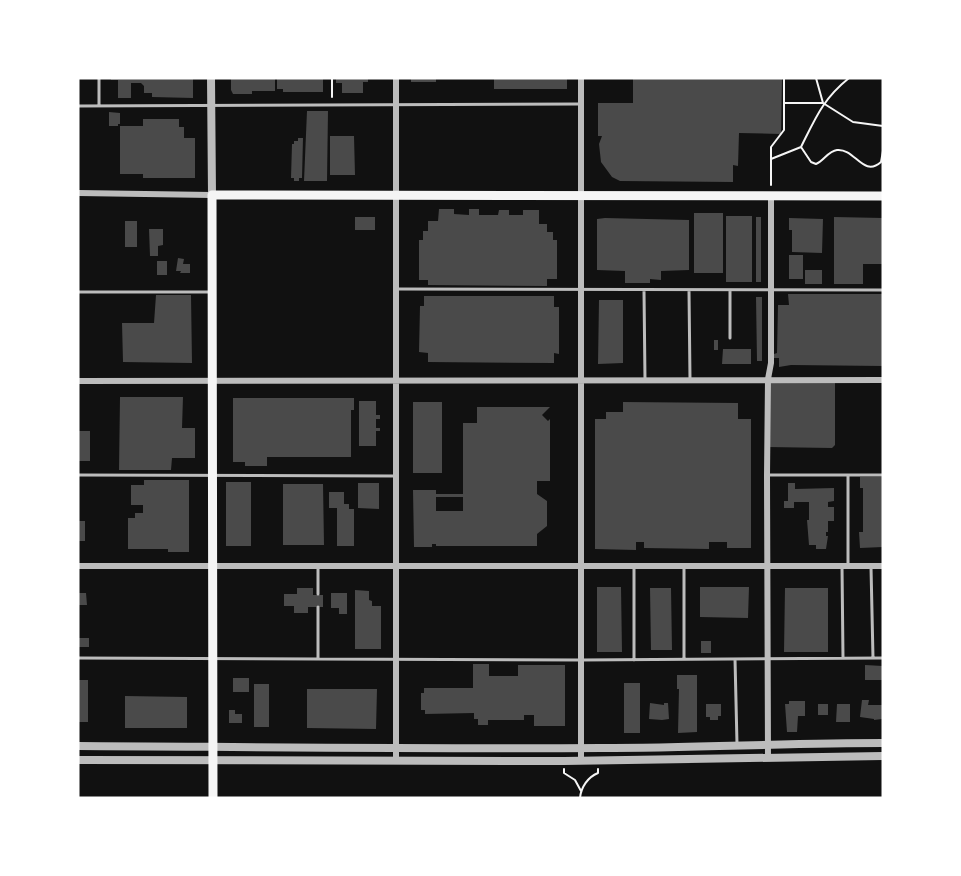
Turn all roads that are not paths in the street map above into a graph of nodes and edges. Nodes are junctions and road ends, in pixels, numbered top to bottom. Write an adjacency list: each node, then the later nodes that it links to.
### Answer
1 (99, 78): 8 (lane)
2 (211, 78): 9 (street)
3 (396, 78): 6 (street)
4 (581, 78): 5 (street)
5 (582, 104): 6 (lane); 13 (street)
6 (396, 105): 9 (lane); 11 (street)
7 (78, 106): 8 (lane)
8 (99, 106): 9 (lane)
9 (211, 106): 12 (street)
10 (78, 193): 12 (street)
11 (396, 194): 12 (main road); 13 (main road); 16 (street)
12 (212, 195): 24 (main road)
13 (582, 195): 15 (main road); 21 (street)
14 (883, 196): 15 (main road)
15 (771, 197): 19 (street)
16 (396, 289): 21 (lane); 33 (street)
17 (689, 290): 18 (lane); 22 (lane); 26 (lane)
18 (729, 290): 19 (lane); 25 (lane)
19 (772, 290): 20 (lane); 27 (street)
20 (883, 290)
21 (582, 291): 22 (lane); 29 (street)
22 (644, 291): 30 (lane)
23 (78, 292): 24 (lane)
24 (212, 292): 28 (main road)
25 (730, 338)
26 (690, 379): 27 (street); 30 (street)
27 (768, 379): 31 (street); 35 (street)
28 (212, 380): 32 (street); 33 (street); 38 (main road)
29 (581, 380): 30 (street); 33 (street); 48 (street)
30 (645, 380)
31 (883, 380)
32 (78, 381)
33 (396, 381): 39 (street)
34 (78, 475): 38 (lane)
35 (767, 475): 36 (lane); 42 (street)
36 (848, 475): 37 (lane); 43 (lane)
37 (883, 475)
38 (212, 476): 39 (lane); 41 (main road)
39 (396, 476): 47 (street)
40 (78, 566): 41 (street)
41 (213, 566): 46 (street); 57 (main road)
42 (767, 566): 43 (street); 50 (street); 61 (street)
43 (845, 566): 44 (street); 54 (lane)
44 (871, 566): 45 (street); 55 (lane)
45 (883, 566)
46 (318, 567): 47 (street); 51 (lane)
47 (396, 567): 48 (street); 62 (street)
48 (580, 567): 49 (street); 63 (street)
49 (634, 567): 50 (street); 64 (lane)
50 (684, 567): 59 (lane)
51 (318, 594)
52 (318, 607): 58 (lane)
53 (78, 658): 57 (lane)
54 (843, 658): 55 (lane); 61 (lane)
55 (873, 658): 56 (lane)
56 (883, 658)
57 (213, 659): 58 (lane); 68 (main road)
58 (318, 659): 62 (lane)
59 (684, 659): 60 (lane); 64 (lane)
60 (735, 659): 61 (lane); 69 (lane)
61 (767, 659): 65 (street)
62 (396, 660): 63 (lane); 70 (street)
63 (581, 660): 64 (lane); 71 (street)
64 (634, 660)
65 (767, 743): 66 (street); 69 (street); 73 (street)
66 (883, 743)
67 (78, 746): 68 (street)
68 (213, 747): 70 (street); 76 (main road)
69 (737, 747): 71 (street)
70 (396, 748): 71 (street); 75 (street)
71 (581, 748): 77 (street)
72 (883, 756): 73 (street)
73 (768, 757): 77 (street)
74 (78, 759): 76 (street)
75 (396, 759): 76 (street); 77 (street)
76 (213, 760): 78 (main road)
77 (581, 760)
78 (213, 798)

